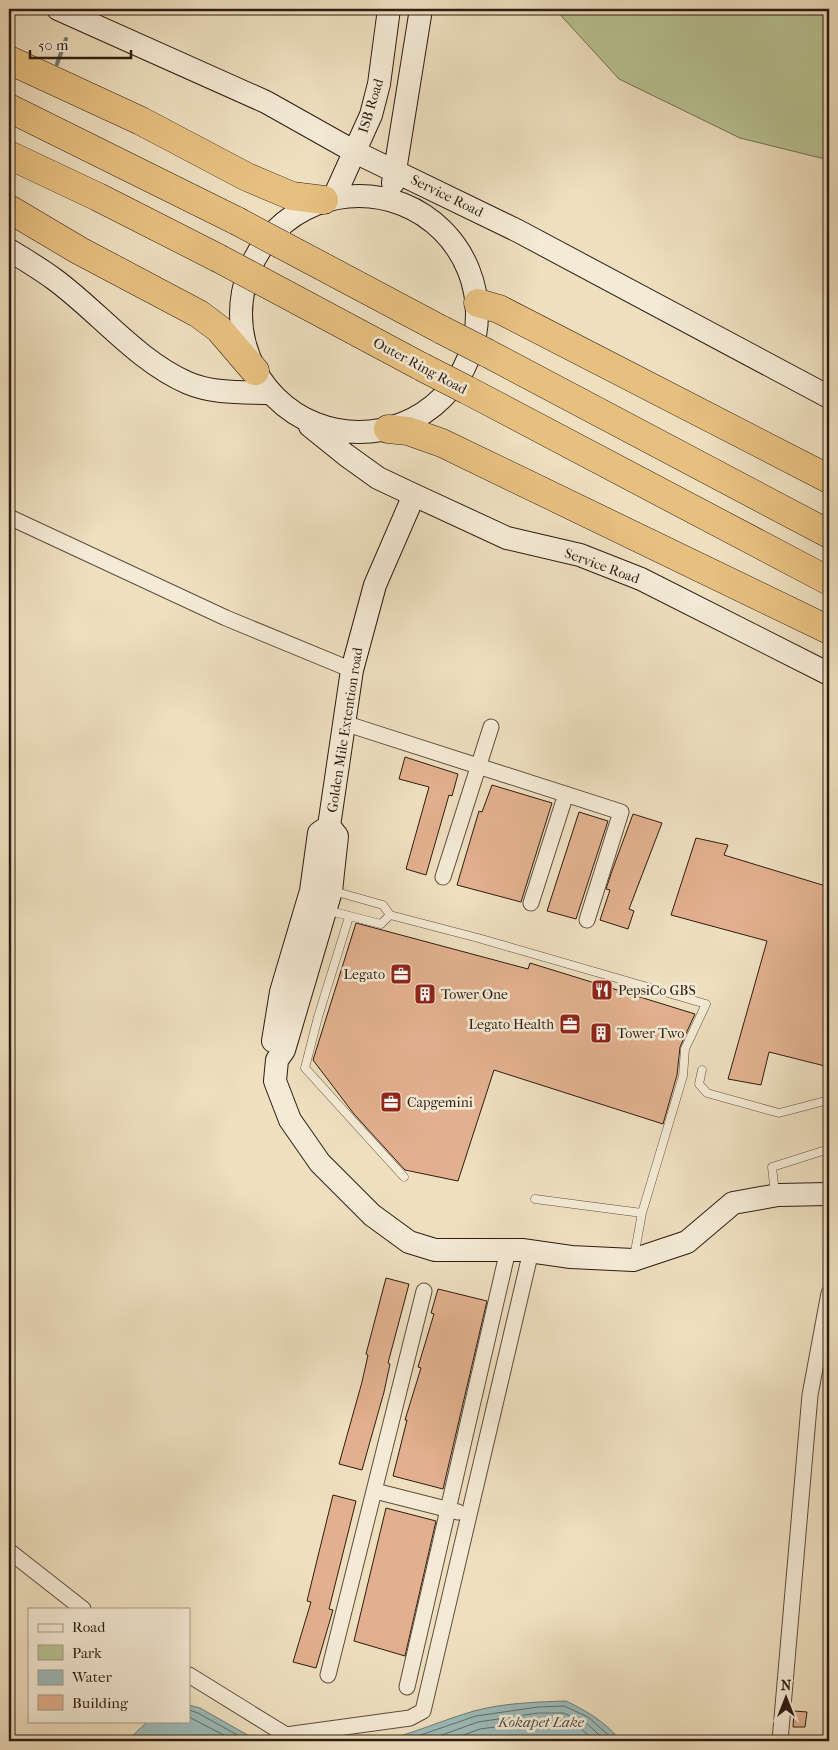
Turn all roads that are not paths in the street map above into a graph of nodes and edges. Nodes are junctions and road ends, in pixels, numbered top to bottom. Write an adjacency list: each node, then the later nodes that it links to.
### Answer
1 (58, 9): 6 (main road, Service Road)
2 (389, 9): 6 (main road, ISB Road)
3 (421, 9): 8 (main road)
4 (9, 60): 9 (highway)
5 (9, 108): 22 (highway, bridge)
6 (355, 152): 8 (main road, Service Road); 9 (main road, ISB Road)
7 (9, 155): 23 (highway, Outer Ring Road, bridge)
8 (395, 170): 10 (main road); 16 (main road, Service Road)
9 (329, 199): 10 (main road); 14 (main road)
10 (391, 200): 13 (main road)
11 (9, 209): 14 (highway)
12 (9, 250): 15 (main road)
13 (478, 303): 18 (main road); 19 (highway)
14 (255, 371): 15 (main road)
15 (270, 393): 17 (main road)
16 (829, 397)
17 (299, 416): 18 (main road); 20 (main road, Service Road)
18 (388, 429): 24 (highway)
19 (829, 479)
20 (414, 495): 25 (main road, Golden Mile Extention road); 26 (main road, Service Road)
21 (9, 517): 25 (street)
22 (829, 534)
23 (829, 581)
24 (829, 630)
25 (352, 670): 27 (main road, Golden Mile Extention road)
26 (829, 674)
27 (344, 723): 29 (street); 31 (main road, Golden Mile Extention road)
28 (491, 727): 29 (street)
29 (479, 766): 30 (street); 32 (street)
30 (566, 794): 34 (street); 37 (street)
31 (329, 826): 33 (main road, Golden Mile Extention road); 38 (main road, Golden Mile Extention road)
32 (443, 877)
33 (328, 900): 35 (lane); 36 (lane); 38 (main road, Golden Mile Extention road)
34 (531, 903)
35 (390, 915): 36 (lane); 46 (lane)
36 (349, 917): 42 (lane)
37 (587, 920)
38 (277, 1060): 47 (main road, Golden Mile Extention road)
39 (702, 1070): 40 (lane)
40 (829, 1100)
41 (829, 1149): 44 (lane)
42 (404, 1177)
43 (829, 1194): 44 (main road, Golden Mile Extention road)
44 (776, 1195): 49 (main road, Golden Mile Extention road)
45 (535, 1199): 46 (lane)
46 (642, 1213): 49 (lane)
47 (508, 1250): 48 (main road, Golden Mile Extention road); 53 (street)
48 (531, 1251): 49 (main road, Golden Mile Extention road); 54 (street)
49 (633, 1260)
50 (424, 1291): 52 (street)
51 (829, 1293): 60 (street)
52 (375, 1491): 53 (street); 57 (street)
53 (450, 1510): 54 (street); 59 (street)
54 (469, 1514): 58 (street)
55 (9, 1551): 56 (street)
56 (82, 1608)
57 (328, 1675)
58 (190, 1676)
59 (407, 1687)
60 (780, 1741)

